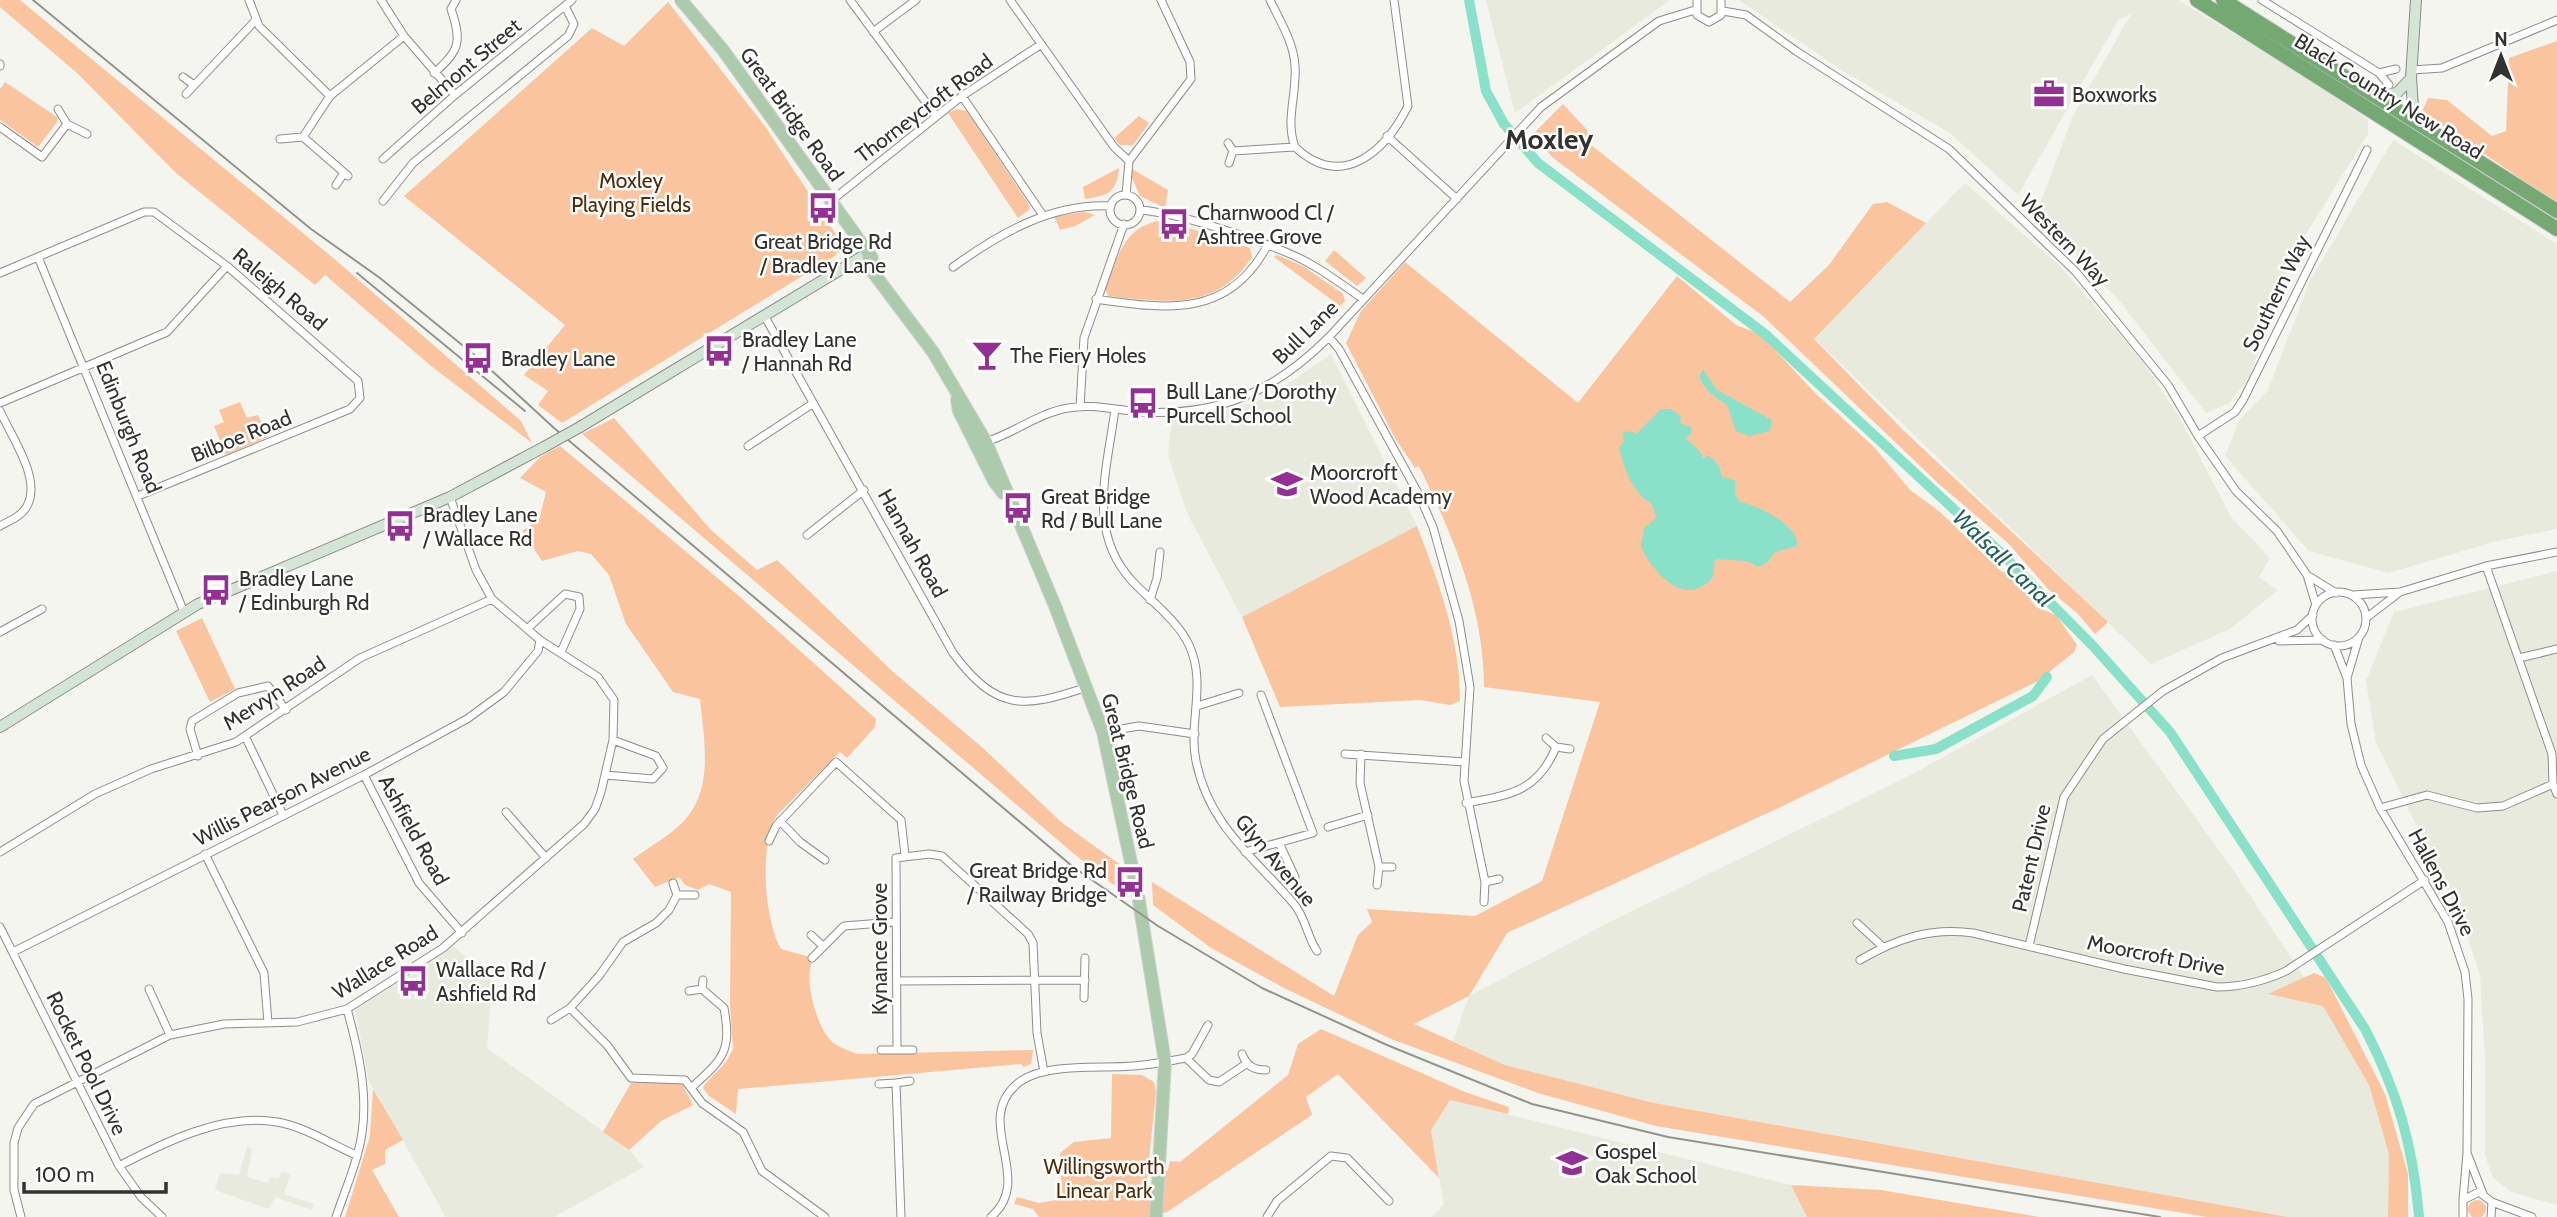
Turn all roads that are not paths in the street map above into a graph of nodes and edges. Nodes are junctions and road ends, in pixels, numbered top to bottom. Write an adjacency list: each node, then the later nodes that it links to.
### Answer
1 (249, 0): 22 (street)
2 (381, 0): 24 (street)
3 (456, 0): 27 (street)
4 (572, 0): 18 (street, Belmont Street)
5 (681, 0): 58 (main road, Great Bridge Road)
6 (850, 0): 23 (street)
7 (916, 0): 23 (street)
8 (1010, 0): 25 (street)
9 (1161, 0): 52 (street)
10 (1270, 0): 48 (street)
11 (1394, 0): 44 (street)
12 (1697, 0): 19 (street)
13 (1721, 0): 20 (street)
14 (2197, 0): 64 (highway, Black Country New Road)
15 (2223, 0): 37 (highway, Black Country New Road)
16 (2262, 0): 28 (street)
17 (2416, 0): 29 (street)
18 (565, 6): 34 (street, Belmont Street); 57 (street)
19 (1695, 10): 20 (street); 56 (street, Bull Lane)
20 (1723, 11): 84 (street, Western Way)
21 (2557, 20): 29 (street)
22 (255, 21): 31 (street); 35 (street)
23 (873, 32): 39 (street)
24 (404, 36): 27 (street); 35 (street)
25 (1040, 45): 36 (street, Thorneycroft Road); 52 (street)
26 (2396, 69): 28 (street)
27 (434, 73): 34 (street)
28 (2379, 73): 32 (street)
29 (2411, 74): 37 (street); 40 (street)
30 (183, 77): 31 (street)
31 (194, 85): 33 (street)
32 (2389, 85)
33 (186, 94)
34 (455, 94): 51 (street, Belmont Street)
35 (330, 96): 45 (street)
36 (962, 96): 39 (street, Thorneycroft Road); 62 (street)
37 (2373, 96): 40 (highway, Black Country New Road)
38 (58, 109): 41 (street)
39 (936, 116): 58 (street, Thorneycroft Road)
40 (2414, 121): 61 (highway, Black Country New Road)
41 (67, 124): 42 (street); 43 (street)
42 (0, 127)
43 (87, 134)
44 (1387, 136): 48 (street); 56 (street)
45 (303, 137): 46 (street); 54 (street)
46 (280, 139)
47 (1228, 143): 50 (street)
48 (1295, 148): 50 (street)
49 (2367, 150): 84 (street, Southern Way)
50 (1233, 151): 53 (street)
51 (383, 159)
52 (1129, 161): 55 (street)
53 (1229, 163)
54 (336, 185)
55 (1126, 195): 59 (street); 60 (street)
56 (1457, 199): 72 (street, Bull Lane)
57 (383, 201)
58 (831, 201): 66 (main road, Great Bridge Road)
59 (1111, 206): 62 (street); 63 (street)
60 (1140, 210): 63 (street); 65 (street)
61 (2557, 211)
62 (1042, 214): 69 (street)
63 (1124, 224): 71 (street)
64 (2557, 229)
65 (1267, 246): 71 (street); 72 (street)
66 (868, 253): 73 (street); 76 (main road, Great Bridge Road)
67 (38, 257): 68 (street, Raleigh Road); 70 (street); 75 (street, Edinburgh Road)
68 (227, 266): 75 (street); 79 (street, Raleigh Road)
69 (953, 267)
70 (0, 273)
71 (1096, 299): 80 (street)
72 (1363, 299): 74 (street, Bull Lane)
73 (764, 315): 78 (street, Hannah Road); 90 (street, bridge)
74 (1329, 337): 81 (street, Bull Lane); 136 (street)
75 (86, 367): 77 (street); 89 (street, Edinburgh Road)
76 (957, 397): 83 (main road, Great Bridge Road); 85 (main road, Great Bridge Road)
77 (0, 403)
78 (813, 404): 86 (street); 88 (street, Hannah Road)
79 (355, 405): 89 (street, Bilboe Road)
80 (1080, 407): 81 (street, Bull Lane); 85 (street, Bull Lane)
81 (1115, 410): 102 (street, Glyn Avenue)
82 (0, 411): 92 (street)
83 (972, 436): 85 (street); 87 (main road, Great Bridge Road)
84 (2197, 436): 97 (street, Western Way)
85 (986, 442): 87 (street); 91 (main road, Great Bridge Road)
86 (748, 446)
87 (986, 466): 91 (main road, Great Bridge Road)
88 (864, 490): 93 (street); 119 (street, Hannah Road)
89 (138, 496): 105 (street, Edinburgh Road)
90 (450, 497): 101 (street, Wallace Road); 105 (street)
91 (1010, 502): 119 (main road, Great Bridge Road)
92 (0, 526)
93 (807, 535)
94 (1160, 552): 102 (street)
95 (2557, 552): 96 (street)
96 (2486, 566): 98 (street); 117 (street)
97 (2308, 575): 99 (street, Western Way); 103 (street, Western Way)
98 (2400, 592): 100 (street); 107 (street)
99 (2336, 593): 100 (street); 103 (street)
100 (2352, 595): 107 (street)
101 (492, 599): 108 (street, Wallace Road); 123 (street, Mervyn Road)
102 (1150, 600): 122 (street, Glyn Avenue)
103 (2316, 605): 106 (street)
104 (42, 608): 109 (street)
105 (184, 612): 124 (street)
106 (2313, 615): 112 (street); 113 (street)
107 (2366, 618): 110 (street)
108 (527, 629): 111 (street, Wallace Road); 116 (street)
109 (0, 632)
110 (2360, 636): 114 (street); 118 (street, Hallens Drive)
111 (540, 640): 116 (street, Wallace Road); 137 (street, Willis Pearson Avenue)
112 (2323, 640): 113 (street); 114 (street)
113 (2268, 642): 173 (street, Patent Drive)
114 (2334, 645): 118 (street, Hallens Drive)
115 (2557, 649): 117 (street)
116 (561, 652): 129 (street, Wallace Road)
117 (2519, 658): 132 (street)
118 (2347, 678): 142 (street, Hallens Drive)
119 (1087, 686): 125 (main road, Great Bridge Road)
120 (1239, 693): 122 (street)
121 (1261, 695): 149 (street)
122 (1197, 706): 126 (street, Glyn Avenue)
123 (286, 710): 127 (street, Mervyn Road); 135 (street)
124 (0, 727)
125 (1103, 732): 126 (street); 199 (main road, Great Bridge Road)
126 (1195, 734): 151 (street, Glyn Avenue)
127 (245, 736): 135 (street, Mervyn Road); 144 (street)
128 (1546, 738): 130 (street)
129 (613, 740): 138 (street, Wallace Road); 138 (street)
130 (1556, 747): 131 (street); 141 (street)
131 (1570, 749)
132 (2554, 753): 139 (street)
133 (1345, 754): 134 (street)
134 (1361, 754): 136 (street); 145 (street)
135 (198, 756): 150 (street, Mervyn Road)
136 (1465, 762): 141 (street)
137 (364, 775): 144 (street, Willis Pearson Avenue); 170 (street, Ashfield Road)
138 (605, 775): 154 (street, Wallace Road)
139 (2553, 784): 140 (street); 142 (street)
140 (2557, 794)
141 (1466, 803): 161 (street)
142 (2380, 808): 160 (street, Hallens Drive)
143 (506, 812): 154 (street)
144 (283, 815): 152 (street, Willis Pearson Avenue)
145 (1368, 815): 147 (street); 156 (street)
146 (780, 821): 148 (street); 153 (street); 155 (street)
147 (1328, 827)
148 (769, 841)
149 (1279, 843): 151 (street); 158 (street)
150 (0, 852)
151 (1245, 852): 175 (street, Glyn Avenue)
152 (205, 854): 176 (street, Willis Pearson Avenue); 191 (street)
153 (905, 855): 167 (street, Kynance Grove); 181 (street)
154 (546, 858): 170 (street, Wallace Road)
155 (825, 860)
156 (1379, 867): 157 (street); 163 (street)
157 (1392, 867)
158 (1295, 877)
159 (1499, 879): 161 (street)
160 (2425, 880): 173 (street, Moorcroft Drive); 208 (street, Hallens Drive)
161 (1485, 882): 166 (street)
162 (673, 883): 164 (street)
163 (1377, 885)
164 (677, 895): 165 (street); 188 (street)
165 (695, 895)
166 (1484, 901)
167 (895, 922): 172 (street); 183 (street, Kynance Grove)
168 (1857, 923): 174 (street)
169 (0, 927): 176 (street, Rocket Pool Drive)
170 (462, 933): 189 (street, Wallace Road)
171 (811, 934): 172 (street)
172 (823, 946): 177 (street)
173 (2029, 946): 174 (street, Moorcroft Drive)
174 (1883, 947): 179 (street, Moorcroft Drive)
175 (1317, 951)
176 (13, 952): 203 (street, Rocket Pool Drive)
177 (812, 958)
178 (1085, 958): 182 (street)
179 (1860, 960)
180 (703, 980): 185 (street)
181 (1035, 980): 182 (street); 183 (street); 202 (street)
182 (1085, 980): 187 (street)
183 (897, 981): 194 (street, Kynance Grove)
184 (149, 989): 193 (street)
185 (702, 989): 186 (street); 207 (street)
186 (689, 991)
187 (1084, 998)
188 (570, 1008): 190 (street); 207 (street)
189 (347, 1009): 191 (street, Wallace Road); 209 (street)
190 (551, 1020)
191 (268, 1023): 193 (street, Wallace Road)
192 (1208, 1024): 198 (street)
193 (170, 1035): 203 (street, Wallace Road)
194 (897, 1049): 195 (street); 196 (street)
195 (913, 1050)
196 (881, 1051)
197 (1242, 1054): 200 (street)
198 (1186, 1058): 199 (street); 200 (street)
199 (1165, 1062): 202 (street); 221 (main road, Great Bridge Road)
200 (1246, 1064): 201 (street)
201 (1266, 1070)
202 (1044, 1072): 220 (street)
203 (76, 1080): 210 (street, Rocket Pool Drive); 215 (street, Wallace Road)
204 (910, 1081): 205 (street)
205 (896, 1083): 206 (street); 219 (street)
206 (879, 1084)
207 (691, 1088): 218 (street)
208 (2466, 1153): 211 (street, Hallens Drive); 212 (street, Hallens Drive)
209 (356, 1155): 210 (street); 217 (street)
210 (119, 1166): 216 (street, Rocket Pool Drive)
211 (2483, 1194): 212 (street); 214 (street, Hallens Drive)
212 (2463, 1200): 223 (street, Hallens Drive)
213 (1389, 1201): 222 (street)
214 (2492, 1202): 224 (street); 225 (street, Hallens Drive)
215 (21, 1217)
216 (162, 1217)
217 (336, 1217)
218 (825, 1217)
219 (901, 1217)
220 (991, 1217)
221 (1156, 1217)
222 (1267, 1217)
223 (2462, 1217)
224 (2491, 1217)
225 (2532, 1217)

